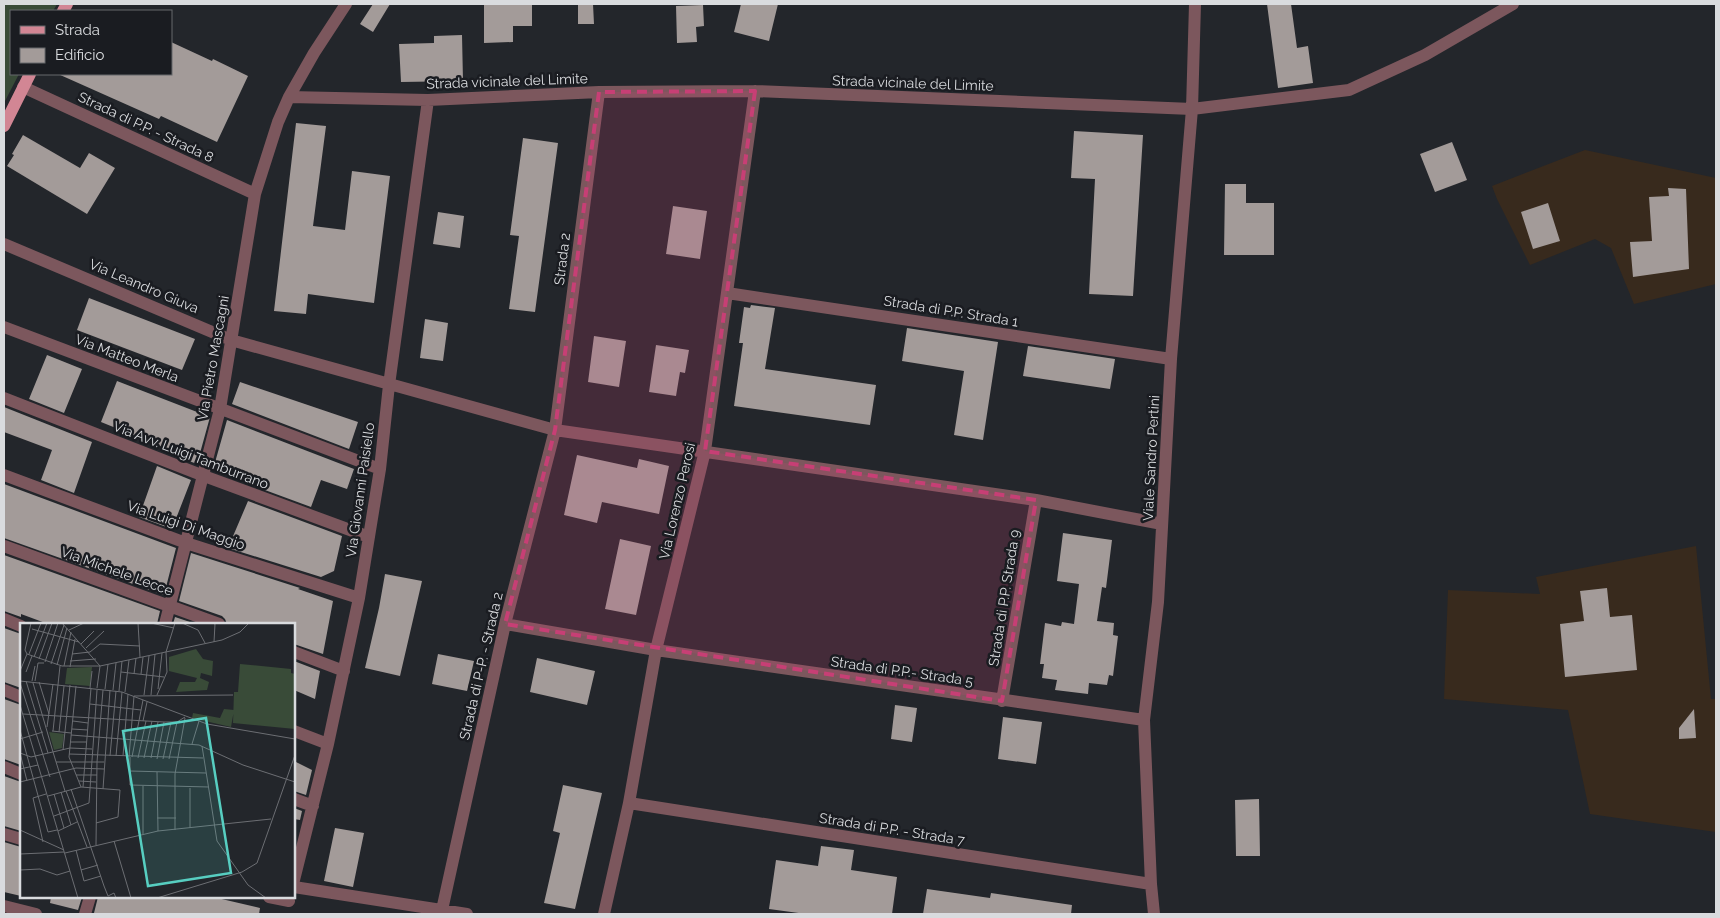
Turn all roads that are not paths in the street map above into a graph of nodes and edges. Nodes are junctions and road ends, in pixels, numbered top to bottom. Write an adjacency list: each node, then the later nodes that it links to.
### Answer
1 (346, 4): 8 (street, Via Pietro Mascagni)
2 (1195, 4): 10 (street, Viale Sandro Pertini)
3 (1513, 4): 10 (street, Strada vicinale del Limite)
4 (30, 75): 5 (main road)
5 (24, 87): 11 (main road); 12 (street, Strada di P.P. - Strada 8)
6 (756, 91): 7 (street, Strada vicinale del Limite); 10 (street, Strada vicinale del Limite); 14 (street, Via Lorenzo Perosi)
7 (599, 92): 9 (street, Strada vicinale del Limite); 21 (street, Strada 2)
8 (289, 97): 9 (street, Strada vicinale del Limite); 12 (street, Via Pietro Mascagni)
9 (428, 100): 18 (street, Via Giovanni Paisiello)
10 (1192, 109): 17 (street, Viale Sandro Pertini)
11 (4, 126)
12 (256, 194): 16 (street, Via Pietro Mascagni)
13 (4, 244): 16 (street, Via Leandro Giuva)
14 (727, 293): 17 (street, Strada di P.P. Strada 1); 22 (street, Via Lorenzo Perosi)
15 (4, 328): 20 (street, Via Matteo Merla)
16 (231, 340): 18 (street, Via Leandro Giuva); 20 (street, Via Pietro Mascagni)
17 (1171, 359): 27 (street, Viale Sandro Pertini)
18 (389, 385): 21 (street, Via Leandro Giuva); 23 (street, Via Giovanni Paisiello)
19 (4, 398): 25 (street, Via Avv. Luigi Tamburrano)
20 (220, 409): 23 (street, Via Matteo Merla); 25 (street, Via Pietro Mascagni)
21 (555, 430): 22 (street, Via Leandro Giuva); 36 (street, Strada di P-P. - Strada 2)
22 (705, 450): 26 (street, Via Leandro Giuva); 38 (street, Via Lorenzo Perosi)
23 (380, 469): 28 (street, Via Giovanni Paisiello)
24 (4, 475): 29 (street, Via Luigi Di Maggio)
25 (204, 476): 28 (street, Via Avv. Luigi Tamburrano); 29 (street, Via Pietro Mascagni)
26 (1036, 500): 27 (street, Via Leandro Giuva); 43 (street, Strada di P.P. Strada 9)
27 (1162, 524): 44 (street, Viale Sandro Pertini)
28 (369, 537): 31 (street, Via Giovanni Paisiello)
29 (186, 543): 31 (street, Via Luigi Di Maggio); 32 (street, Via Pietro Mascagni)
30 (4, 546): 32 (street, Via Michele Lecce)
31 (359, 598): 40 (street, Via Giovanni Paisiello)
32 (170, 606): 34 (street, Via Pietro Mascagni); 35 (street, Via Michele Lecce)
33 (4, 619): 37 (street)
34 (165, 623)
35 (216, 623)
36 (505, 624): 38 (street, Strada di P.P.- Strada 5); 60 (street, Strada di P-P. - Strada 2)
37 (20, 626)
38 (656, 650): 43 (street, Strada di P.P.- Strada 5); 50 (street, Via Lorenzo Perosi)
39 (295, 652): 40 (street)
40 (344, 670): 46 (street, Via Giovanni Paisiello)
41 (4, 690): 42 (street)
42 (20, 697)
43 (1002, 701): 44 (street, Strada di P.P.- Strada 5)
44 (1144, 720): 56 (street, Viale Sandro Pertini)
45 (295, 731): 46 (street)
46 (328, 744): 51 (street, Via Giovanni Paisiello)
47 (4, 767): 48 (street)
48 (20, 774)
49 (295, 799): 51 (street)
50 (628, 803): 56 (street, Strada di P.P. - Strada 7); 65 (street, Via Lorenzo Perosi)
51 (313, 806): 54 (street, Via Giovanni Paisiello)
52 (4, 834): 53 (street)
53 (20, 839)
54 (295, 875)
55 (295, 879): 60 (street)
56 (1151, 884): 66 (street, Viale Sandro Pertini)
57 (90, 898): 62 (street)
58 (289, 899): 63 (street)
59 (4, 906): 61 (street)
60 (442, 910): 64 (street)
61 (36, 914)
62 (85, 914)
63 (286, 914)
64 (468, 914)
65 (604, 914)
66 (1154, 914)

